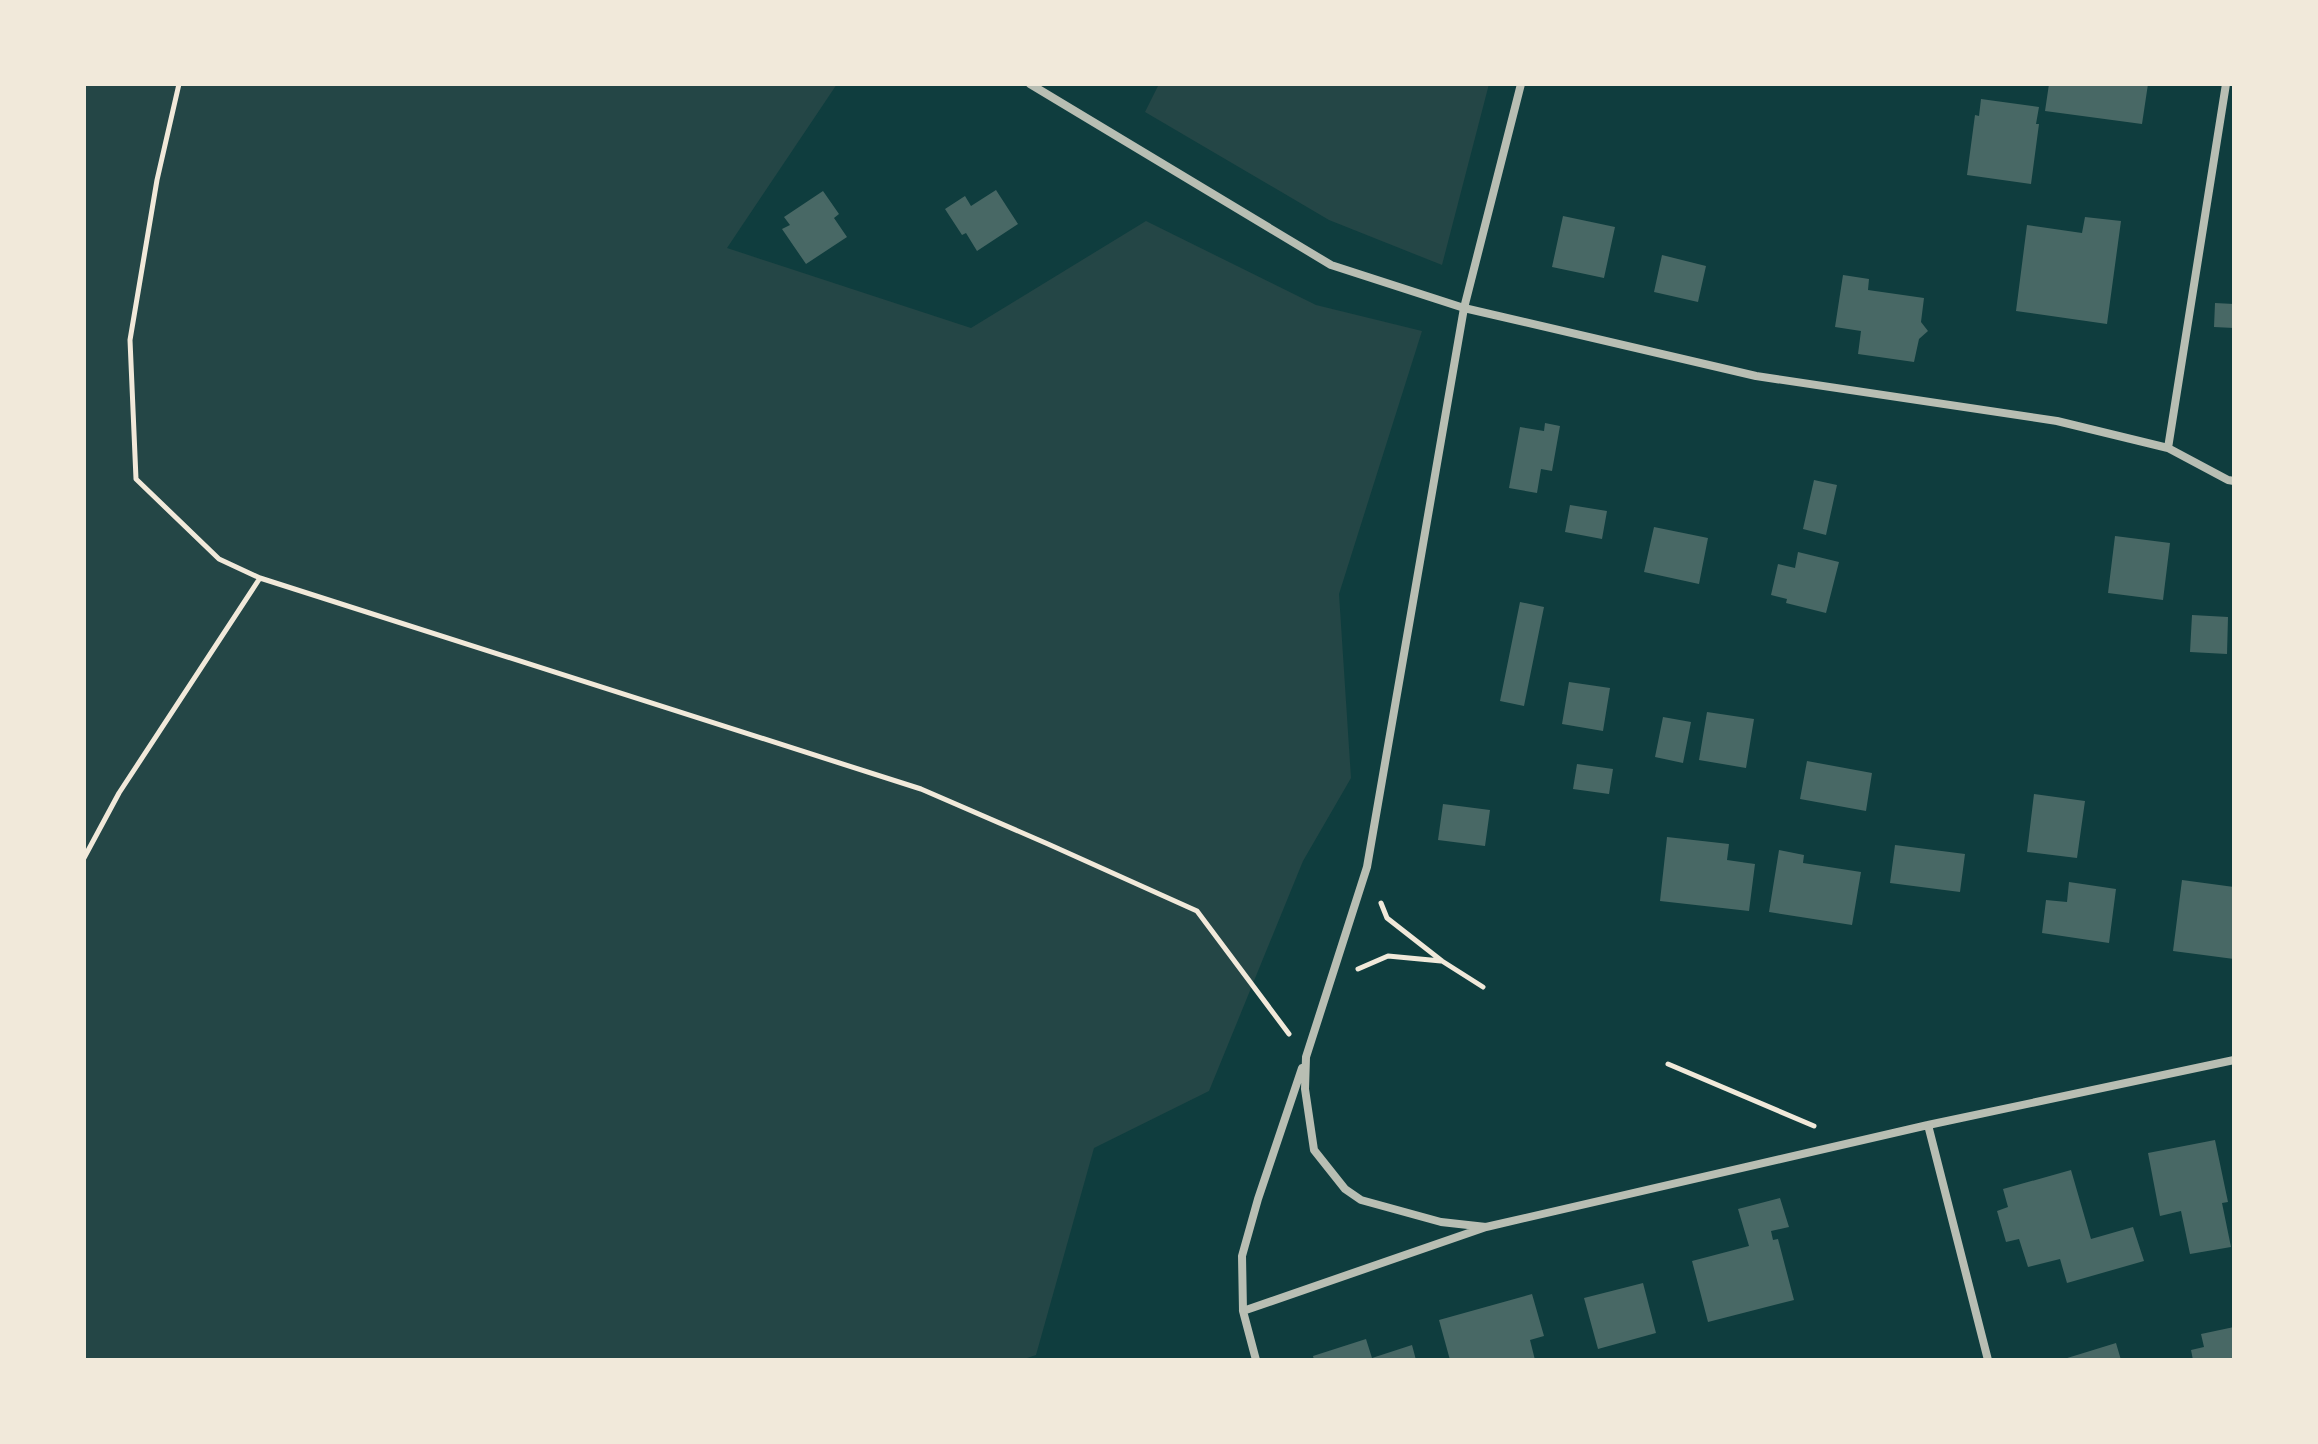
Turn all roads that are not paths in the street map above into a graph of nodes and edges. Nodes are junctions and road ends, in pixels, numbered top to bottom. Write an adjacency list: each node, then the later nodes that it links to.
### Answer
1 (1030, 84): 4 (street)
2 (1521, 84): 4 (street)
3 (2226, 84): 5 (street)
4 (1464, 308): 5 (street); 7 (street)
5 (2168, 448): 6 (street)
6 (2234, 481)
7 (1306, 1057): 10 (street); 11 (street)
8 (2234, 1060): 9 (street)
9 (1928, 1125): 10 (street); 13 (street)
10 (1486, 1227): 11 (street)
11 (1243, 1311): 12 (street)
12 (1256, 1360)
13 (1988, 1360)

